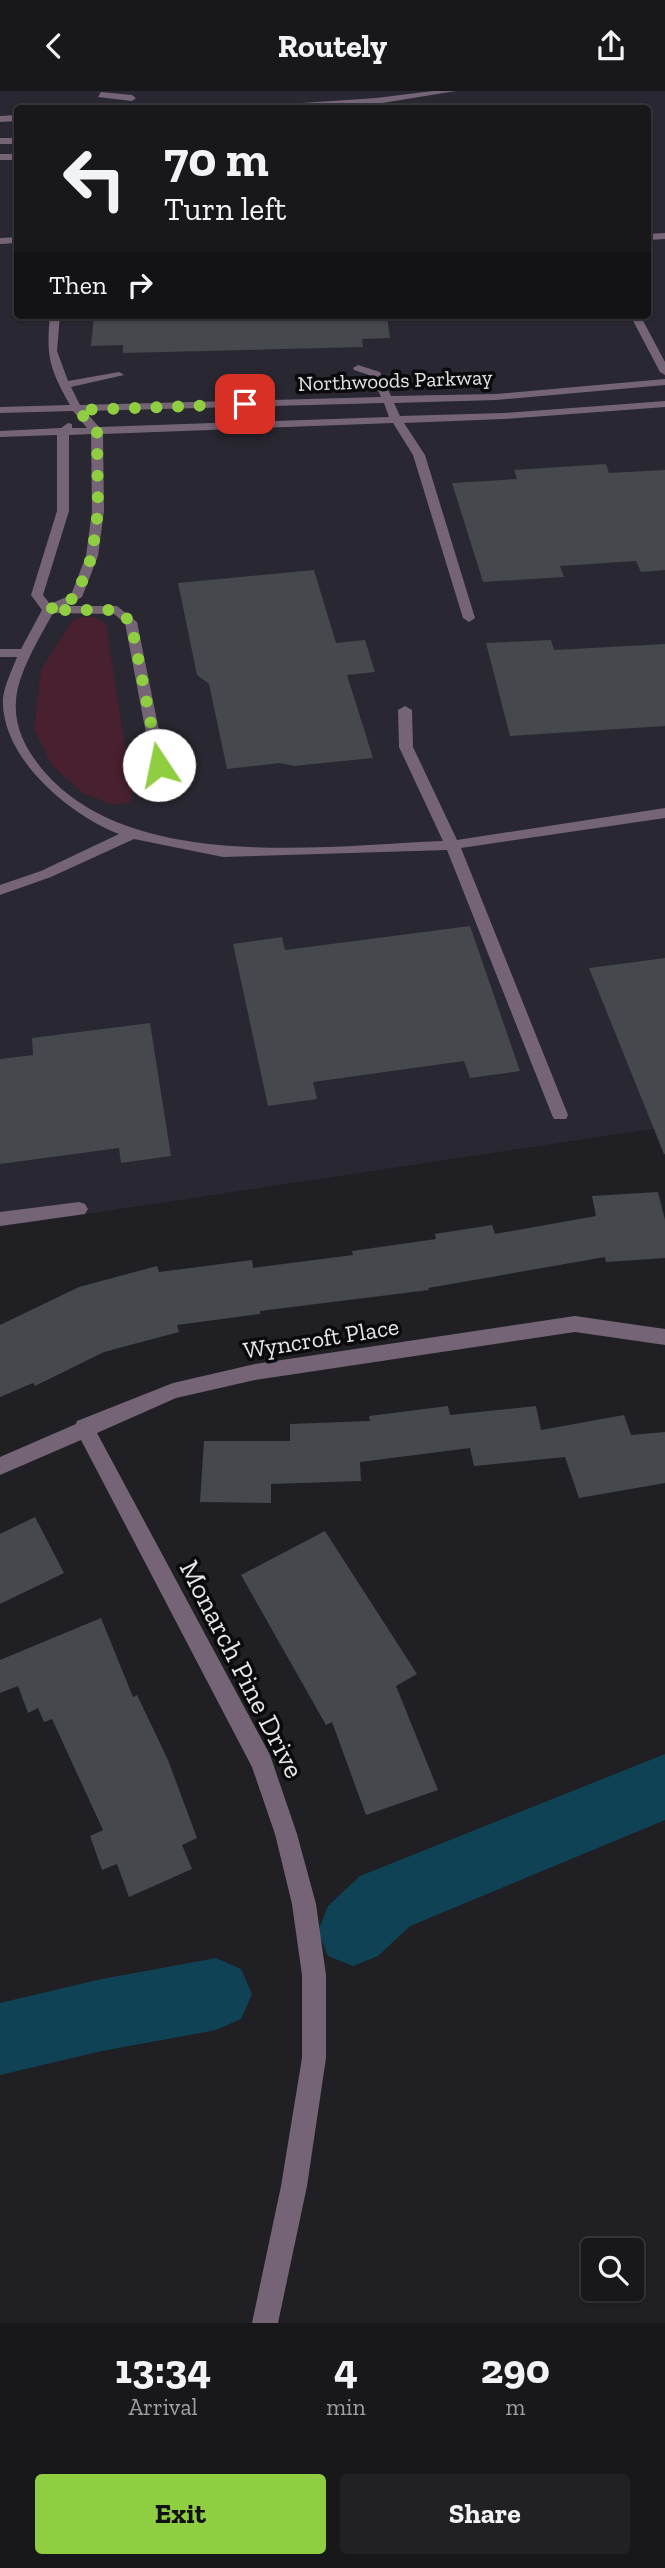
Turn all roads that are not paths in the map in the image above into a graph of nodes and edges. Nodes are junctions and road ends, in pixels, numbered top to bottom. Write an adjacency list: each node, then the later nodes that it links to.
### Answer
1 (452, 91): 4 (street)
2 (135, 94): 3 (street)
3 (101, 95)
4 (296, 105)
5 (55, 319): 11 (street)
6 (637, 319): 8 (street)
7 (358, 368): 12 (street)
8 (665, 372)
9 (119, 375): 11 (street)
10 (665, 382): 12 (street, Northwoods Parkway)
11 (64, 385): 15 (street)
12 (387, 400): 15 (street, Northwoods Parkway); 16 (street)
13 (665, 404): 16 (street, Northwoods Parkway)
14 (0, 410): 15 (street, Northwoods Parkway)
15 (78, 410): 17 (street); 19 (street)
16 (396, 419): 17 (street, Northwoods Parkway); 21 (street)
17 (97, 432): 19 (street, Northwoods Parkway); 20 (street)
18 (0, 434): 19 (street, Northwoods Parkway)
19 (63, 434): 20 (street)
20 (48, 610): 23 (street); 25 (street)
21 (469, 618)
22 (0, 653): 23 (street)
23 (25, 653): 27 (street)
24 (405, 710): 28 (street)
25 (159, 765)
26 (665, 813): 28 (street)
27 (132, 834): 28 (street); 29 (street)
28 (452, 845): 30 (street)
29 (0, 890)
30 (560, 1115)
31 (79, 1209): 32 (street)
32 (0, 1219)
33 (665, 1336): 34 (street, Wyncroft Place)
34 (84, 1427): 35 (street, Wyncroft Place); 36 (street, Monarch Pine Drive)
35 (0, 1466)
36 (265, 2323)

